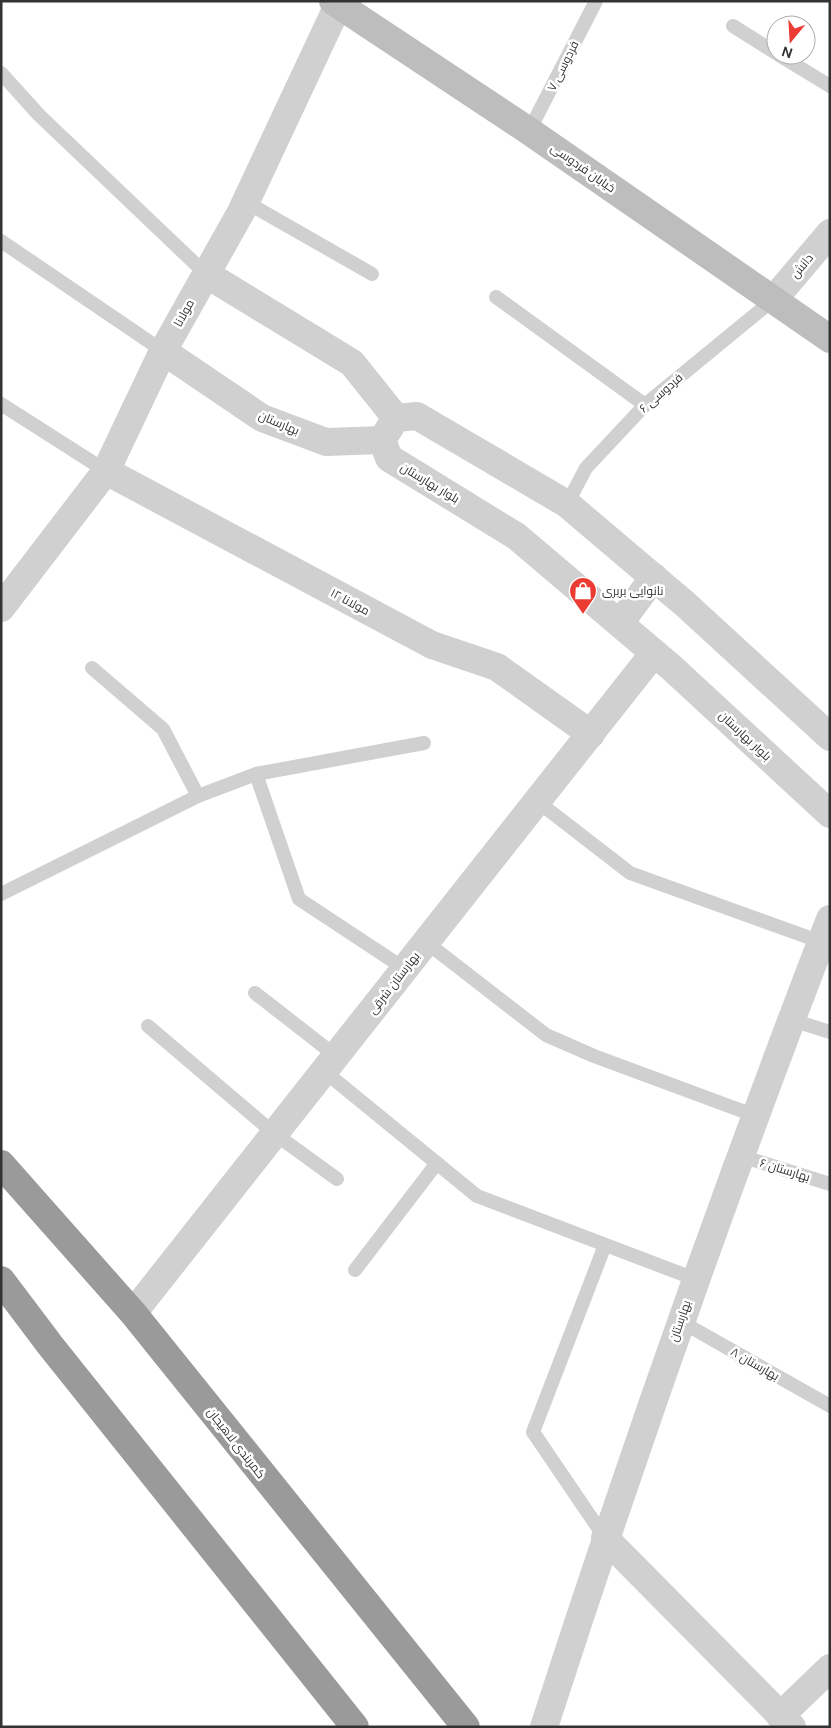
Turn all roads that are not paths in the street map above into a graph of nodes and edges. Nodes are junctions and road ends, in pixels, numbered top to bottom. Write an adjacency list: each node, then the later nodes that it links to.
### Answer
1 (596, 1): 8 (lane, فردوسی ۷)
2 (337, 2): 8 (main road, خیابان فردوسی); 9 (street, مولانا)
3 (733, 26): 4 (lane)
4 (766, 47)
5 (795, 65): 7 (lane)
6 (1, 74): 12 (lane)
7 (830, 86)
8 (529, 131): 15 (main road, خیابان فردوسی)
9 (246, 202): 12 (street, مولانا); 13 (lane)
10 (830, 233): 15 (street, دانش)
11 (1, 241): 17 (lane)
12 (206, 274): 17 (street, مولانا); 20 (street, بلوار بهارستان)
13 (372, 274)
14 (496, 297): 19 (lane)
15 (774, 299): 16 (main road, خیابان فردوسی); 19 (lane, فردوسی ۶)
16 (830, 339)
17 (163, 351): 20 (street, بهارستان); 21 (street, مولانا)
18 (1, 404): 21 (lane)
19 (645, 405): 22 (lane, فردوسی ۶)
20 (389, 429): 22 (street); 25 (street, بلوار بهارستان)
21 (106, 471): 24 (street, مولانا); 28 (street, مولانا ۱۲)
22 (567, 504): 23 (street)
23 (654, 577): 25 (street); 29 (street)
24 (1, 608)
25 (620, 623): 26 (street, بلوار بهارستان)
26 (654, 653): 28 (street, بهارستان شرقی); 34 (street, بلوار بهارستان)
27 (92, 668): 32 (lane)
28 (590, 734): 33 (street, بهارستان شرقی)
29 (830, 737)
30 (424, 743): 31 (lane)
31 (256, 774): 32 (lane); 38 (lane)
32 (198, 796): 35 (lane)
33 (537, 801): 36 (lane); 37 (street, بهارستان شرقی)
34 (830, 814)
35 (1, 894)
36 (827, 935): 40 (street, بهارستان)
37 (426, 942): 38 (street, بهارستان شرقی); 44 (lane)
38 (405, 969): 43 (street, بهارستان شرقی)
39 (254, 993): 43 (lane)
40 (792, 1020): 42 (lane); 44 (street, بهارستان)
41 (148, 1026): 45 (lane)
42 (830, 1032)
43 (330, 1064): 45 (street, بهارستان شرقی); 47 (lane)
44 (756, 1116): 46 (street, بهارستان)
45 (275, 1134): 49 (lane); 55 (street, بهارستان شرقی)
46 (741, 1156): 50 (lane, بهارستان ۶); 53 (street, بهارستان)
47 (436, 1163): 51 (lane); 52 (lane)
48 (1, 1164): 55 (highway, کمربندی لاهیجان)
49 (337, 1179)
50 (830, 1184)
51 (605, 1245): 53 (lane); 58 (lane)
52 (355, 1270)
53 (695, 1279): 56 (street, بهارستان)
54 (1, 1280): 61 (highway)
55 (133, 1313): 59 (highway, کمربندی لاهیجان)
56 (680, 1321): 57 (lane, بهارستان ۸); 58 (street, بهارستان)
57 (830, 1406)
58 (605, 1538): 62 (street); 65 (street, بهارستان)
59 (408, 1655): 63 (highway); 64 (highway, کمربندی لاهیجان)
60 (830, 1668): 62 (street)
61 (353, 1723)
62 (781, 1723)
63 (455, 1727)
64 (466, 1727)
65 (544, 1727)

